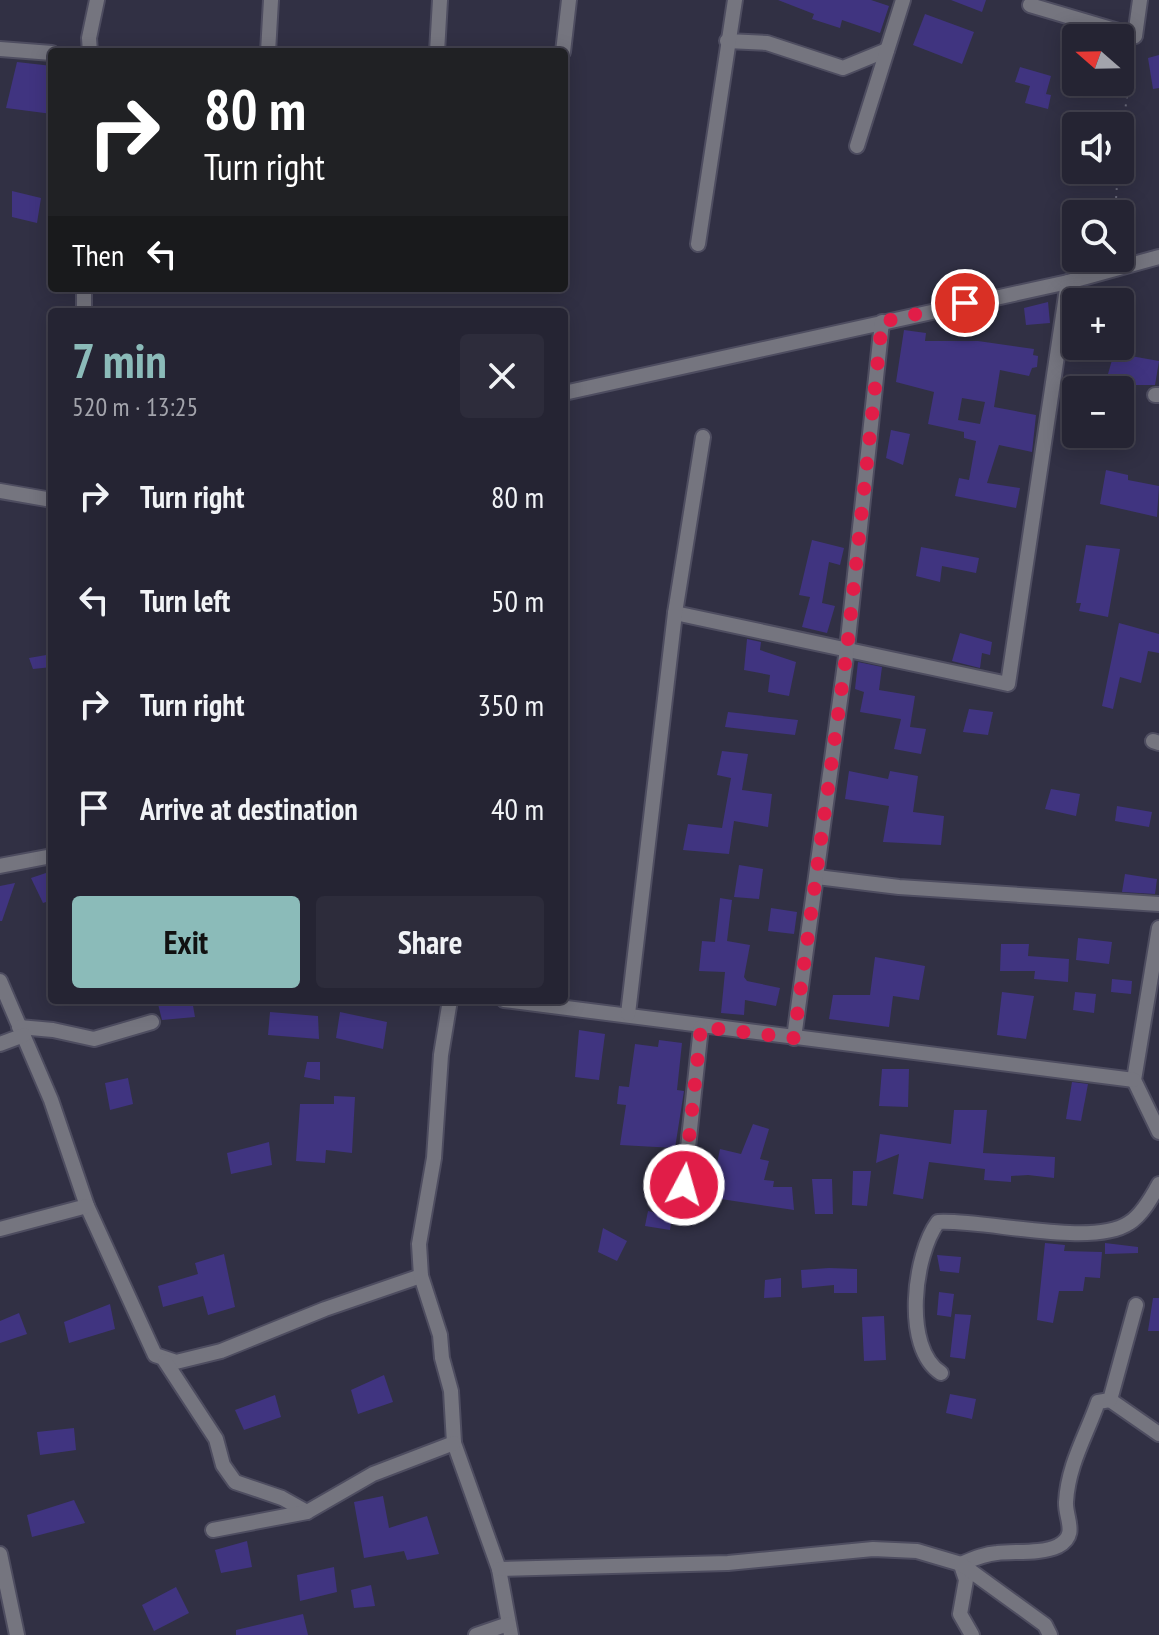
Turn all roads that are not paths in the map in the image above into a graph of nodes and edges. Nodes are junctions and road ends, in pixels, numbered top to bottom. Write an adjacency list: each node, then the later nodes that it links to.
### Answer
1 (97, 0): 10 (street)
2 (271, 0): 11 (street)
3 (440, 0): 12 (street)
4 (569, 0): 13 (street)
5 (735, 0): 9 (street)
6 (903, 0): 15 (street)
7 (1140, 0): 8 (street)
8 (1030, 5)
9 (727, 41): 15 (street); 18 (street)
10 (90, 48)
11 (268, 48)
12 (437, 48)
13 (563, 48)
14 (0, 49): 16 (street)
15 (887, 50): 17 (street)
16 (48, 53)
17 (857, 146)
18 (698, 244)
19 (1159, 257): 20 (street)
20 (1068, 282): 21 (street); 27 (street)
21 (882, 322): 22 (street); 27 (street)
22 (568, 392)
23 (703, 437): 26 (street)
24 (0, 491): 25 (street)
25 (48, 499)
26 (675, 613): 27 (street); 36 (street)
27 (847, 649): 30 (street)
28 (48, 857): 29 (street)
29 (0, 866)
30 (817, 877): 31 (street); 40 (street)
31 (1159, 904)
32 (1159, 928): 42 (street)
33 (0, 981): 39 (street)
34 (449, 1004): 48 (street)
35 (539, 1004): 36 (street)
36 (628, 1014): 38 (street)
37 (152, 1022): 39 (street)
38 (701, 1027): 40 (street); 45 (street)
39 (22, 1031): 41 (street); 46 (street)
40 (794, 1038): 42 (street)
41 (0, 1044)
42 (1134, 1080): 43 (street)
43 (1159, 1132)
44 (1159, 1184): 51 (street)
45 (684, 1185)
46 (87, 1206): 47 (street); 50 (street)
47 (0, 1229)
48 (421, 1276): 50 (street); 54 (street)
49 (1136, 1305): 52 (street)
50 (165, 1361): 55 (street)
51 (941, 1373)
52 (1110, 1400): 53 (street); 58 (street)
53 (1159, 1434)
54 (454, 1443): 55 (street); 59 (street)
55 (307, 1512): 56 (street)
56 (213, 1530)
57 (0, 1554): 61 (street)
58 (961, 1564): 59 (street); 63 (street); 64 (street)
59 (499, 1569): 60 (street)
60 (510, 1630): 62 (street)
61 (17, 1635)
62 (476, 1635)
63 (972, 1635)
64 (1050, 1635)

